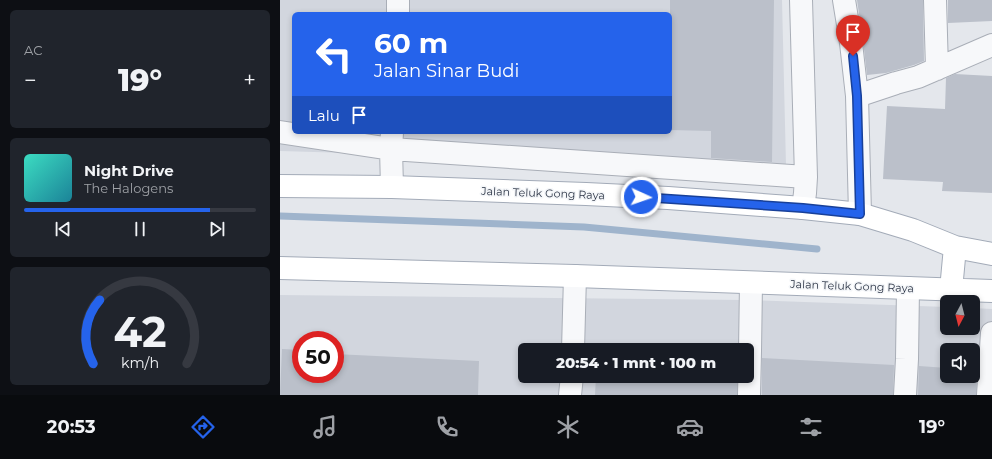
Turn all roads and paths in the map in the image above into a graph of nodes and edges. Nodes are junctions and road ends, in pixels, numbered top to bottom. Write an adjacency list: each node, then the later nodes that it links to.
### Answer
1 (398, 0): 5 (street)
2 (801, 0): 13 (street)
3 (844, 0): 8 (street)
4 (935, 0): 7 (street)
5 (398, 12)
6 (992, 45): 7 (street)
7 (937, 69): 8 (street)
8 (857, 96): 17 (street)
9 (280, 132): 10 (street)
10 (292, 133)
11 (305, 134): 12 (street)
12 (391, 141): 13 (street); 15 (street)
13 (806, 178): 16 (street)
14 (280, 186): 15 (main road, Jalan Teluk Gong Raya)
15 (392, 188): 16 (main road, Jalan Teluk Gong Raya)
16 (803, 208): 17 (main road, Jalan Teluk Gong Raya)
17 (860, 214): 18 (main road, Jalan Teluk Gong Raya)
18 (956, 246): 19 (main road, Jalan Teluk Gong Raya); 24 (main road)
19 (992, 254)
20 (280, 268): 21 (main road, Jalan Teluk Gong Raya)
21 (575, 276): 22 (main road, Jalan Teluk Gong Raya); 27 (street)
22 (751, 283): 23 (main road, Jalan Teluk Gong Raya); 30 (street)
23 (908, 288): 24 (main road, Jalan Teluk Gong Raya); 31 (street)
24 (951, 290): 25 (main road, Jalan Teluk Gong Raya)
25 (992, 291)
26 (992, 333): 32 (street)
27 (573, 343)
28 (571, 383): 29 (street)
29 (570, 395)
30 (749, 395)
31 (904, 395)
32 (988, 395)

